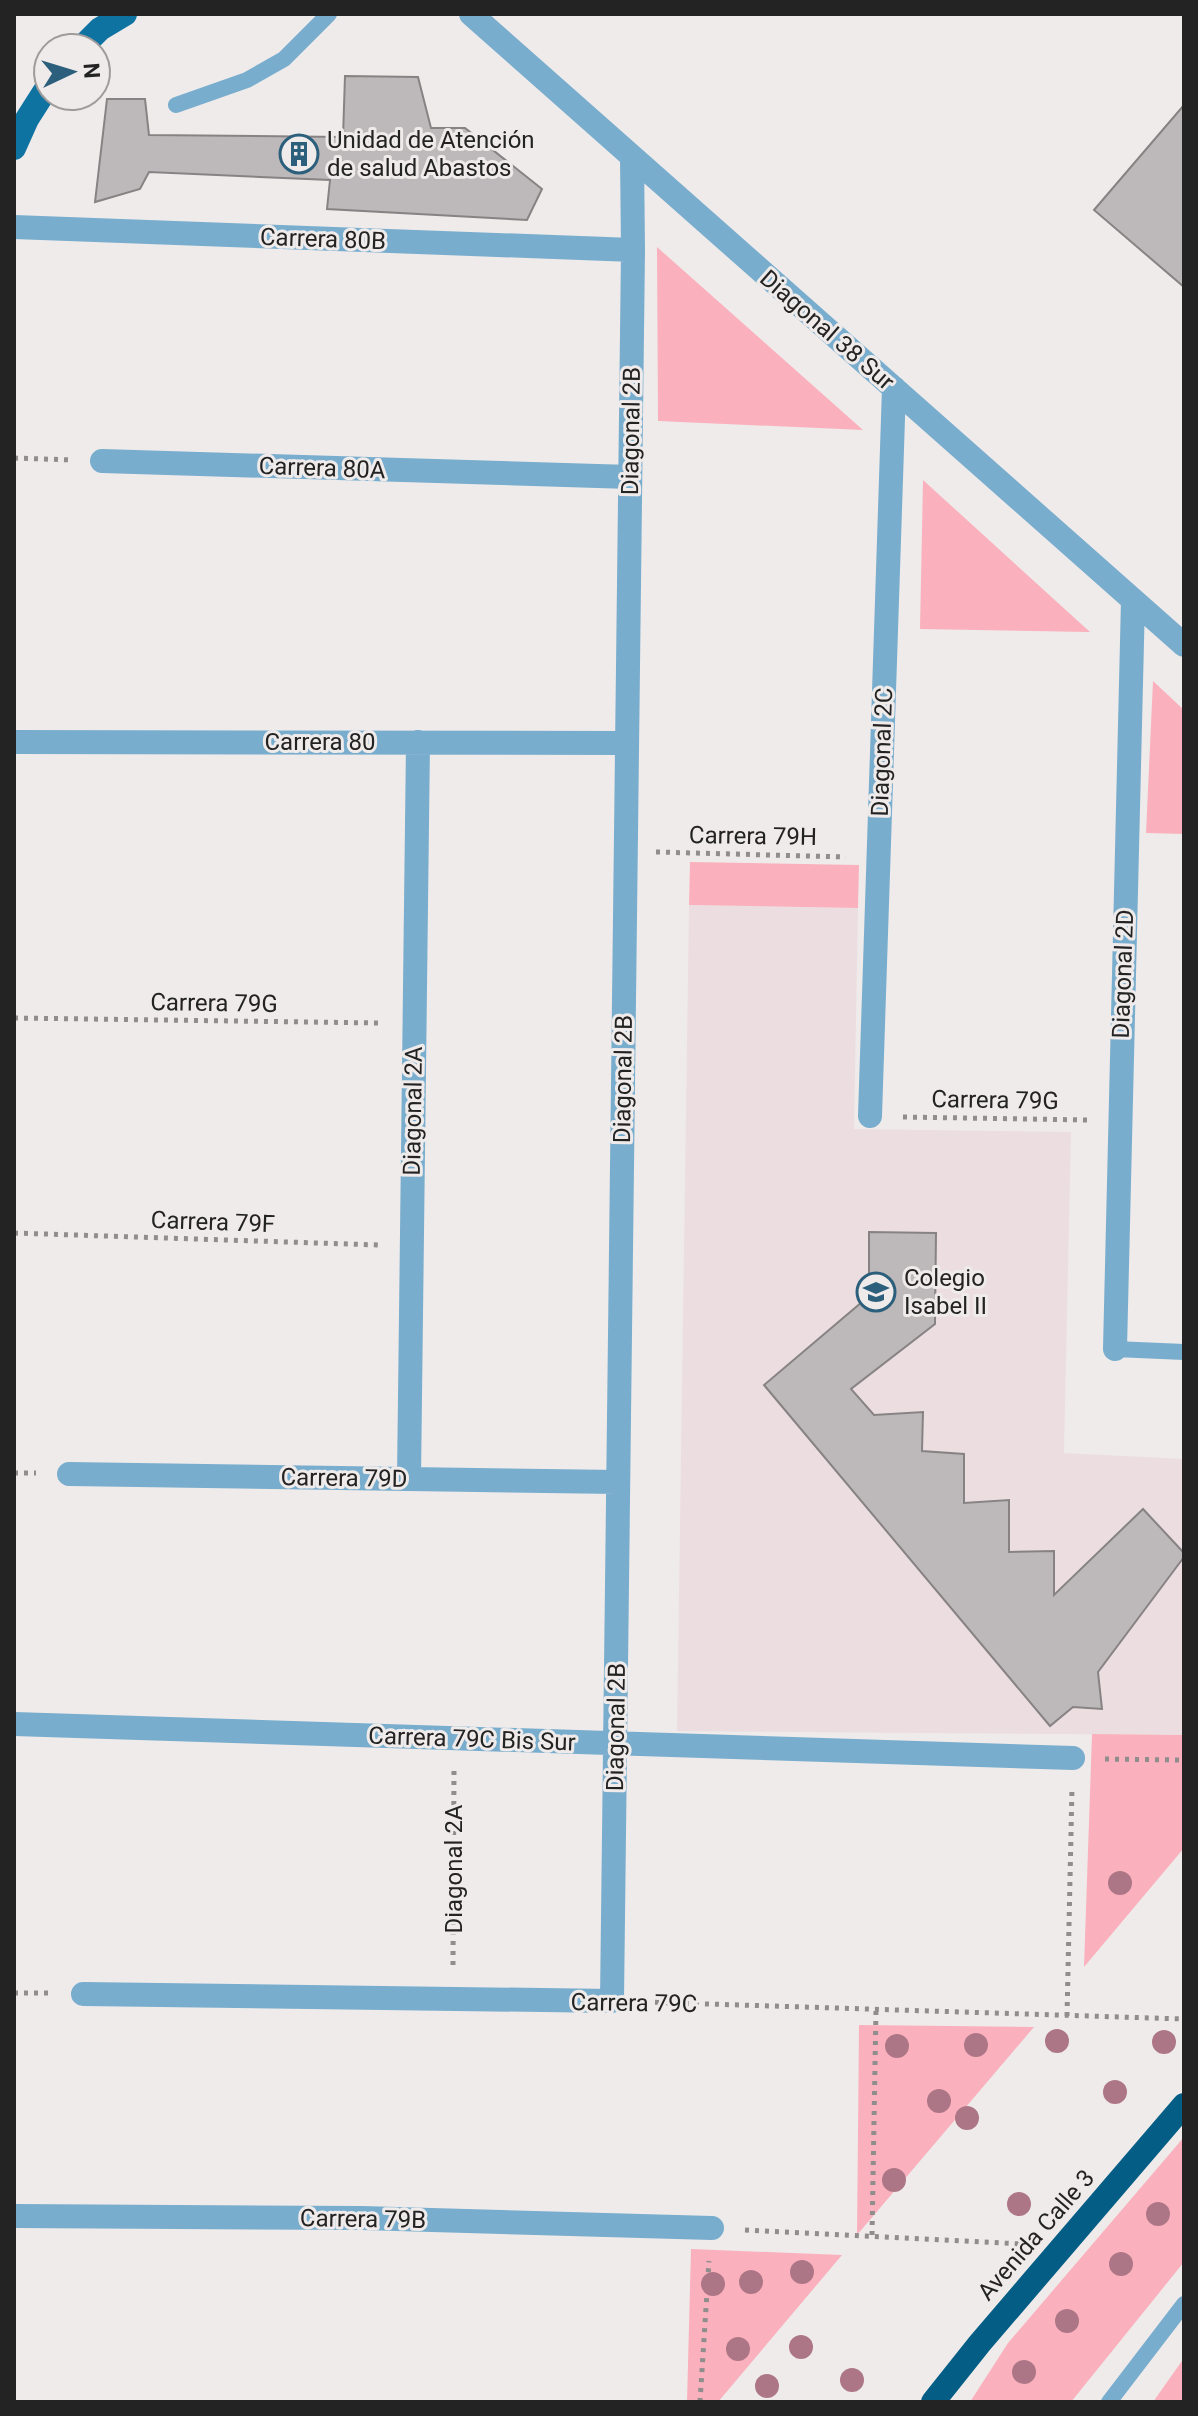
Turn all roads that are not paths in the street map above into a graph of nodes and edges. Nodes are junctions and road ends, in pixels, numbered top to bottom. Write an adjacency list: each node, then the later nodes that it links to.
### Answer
1 (125, 14): 4 (main road)
2 (329, 14): 5 (lane)
3 (471, 14): 8 (street, Diagonal 38 Sur)
4 (97, 32)
5 (176, 105)
6 (32, 111): 7 (main road)
7 (14, 148)
8 (632, 157): 10 (street, Diagonal 2B); 11 (street, Diagonal 38 Sur)
9 (14, 227): 10 (street, Carrera 80B)
10 (633, 250): 13 (street, Diagonal 2B)
11 (894, 388): 14 (street, Diagonal 38 Sur); 19 (street, Diagonal 2C)
12 (102, 461): 13 (street, Carrera 80A)
13 (630, 477): 18 (street, Diagonal 2B)
14 (1133, 600): 15 (street, Diagonal 38 Sur); 20 (street, Diagonal 2D)
15 (1184, 645)
16 (14, 742): 17 (street, Carrera 80)
17 (418, 742): 18 (street, Carrera 80); 23 (street, Diagonal 2A)
18 (627, 743): 24 (street, Diagonal 2B)
19 (870, 1116)
20 (1115, 1349): 21 (lane)
21 (1184, 1352)
22 (69, 1474): 23 (street, Carrera 79D)
23 (409, 1479): 24 (street, Carrera 79D)
24 (618, 1482): 26 (street, Diagonal 2B)
25 (14, 1724): 26 (street, Carrera 79C Bis Sur)
26 (615, 1743): 27 (street, Carrera 79C Bis Sur); 29 (street, Diagonal 2B)
27 (1073, 1758)
28 (83, 1994): 29 (street, Carrera 79C)
29 (612, 2001)
30 (1184, 2105): 34 (highway, Avenida Calle 3)
31 (14, 2216): 32 (street, Carrera 79B)
32 (712, 2228)
33 (1184, 2304): 35 (lane)
34 (933, 2402)
35 (1109, 2402)

